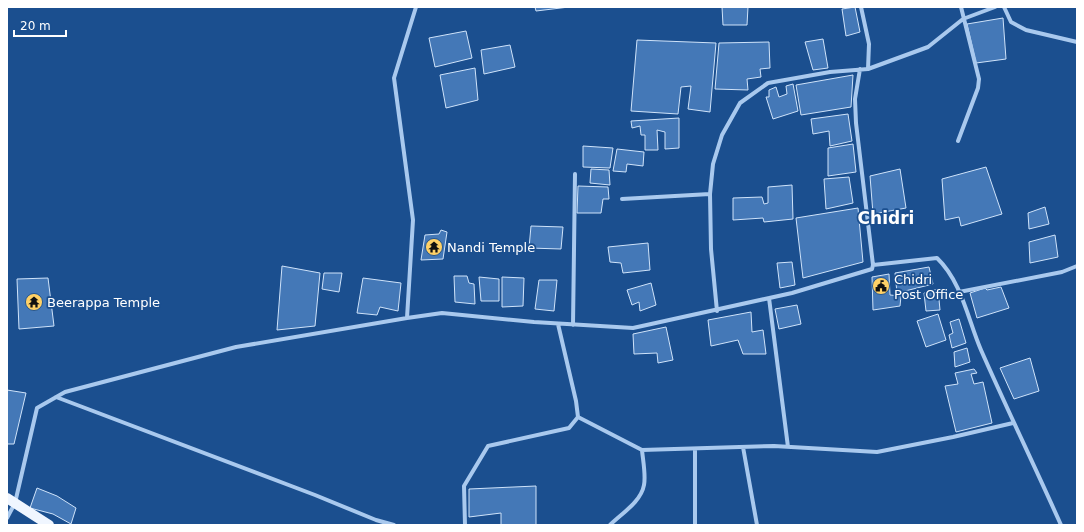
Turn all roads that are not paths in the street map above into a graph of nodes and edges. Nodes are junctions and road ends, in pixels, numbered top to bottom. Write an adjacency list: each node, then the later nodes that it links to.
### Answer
1 (416, 7): 19 (street)
2 (861, 7): 9 (street)
3 (961, 7): 6 (street)
4 (995, 7): 6 (street)
5 (1004, 7): 7 (street)
6 (963, 19): 9 (street); 10 (street)
7 (1077, 42)
8 (860, 69): 9 (street); 12 (street); 14 (street)
9 (868, 69)
10 (958, 141)
11 (575, 174): 21 (street)
12 (710, 194): 13 (street); 18 (street)
13 (622, 199)
14 (874, 265): 16 (street); 17 (street)
15 (1077, 266): 16 (street)
16 (959, 292): 24 (street)
17 (769, 298): 18 (street); 26 (street)
18 (717, 311): 21 (street)
19 (407, 318): 20 (street); 22 (street)
20 (558, 324): 21 (street); 23 (street)
21 (573, 325)
22 (56, 397): 29 (street); 32 (street)
23 (578, 417): 28 (street); 33 (street)
24 (1013, 423): 26 (street); 37 (street)
25 (743, 447): 26 (street); 27 (street); 36 (street)
26 (788, 447)
27 (694, 449): 28 (street); 35 (street)
28 (642, 450): 34 (street)
29 (11, 501): 30 (street); 31 (main road)
30 (7, 518)
31 (49, 525)
32 (394, 525)
33 (466, 525)
34 (610, 525)
35 (695, 525)
36 (757, 525)
37 (1061, 525)

